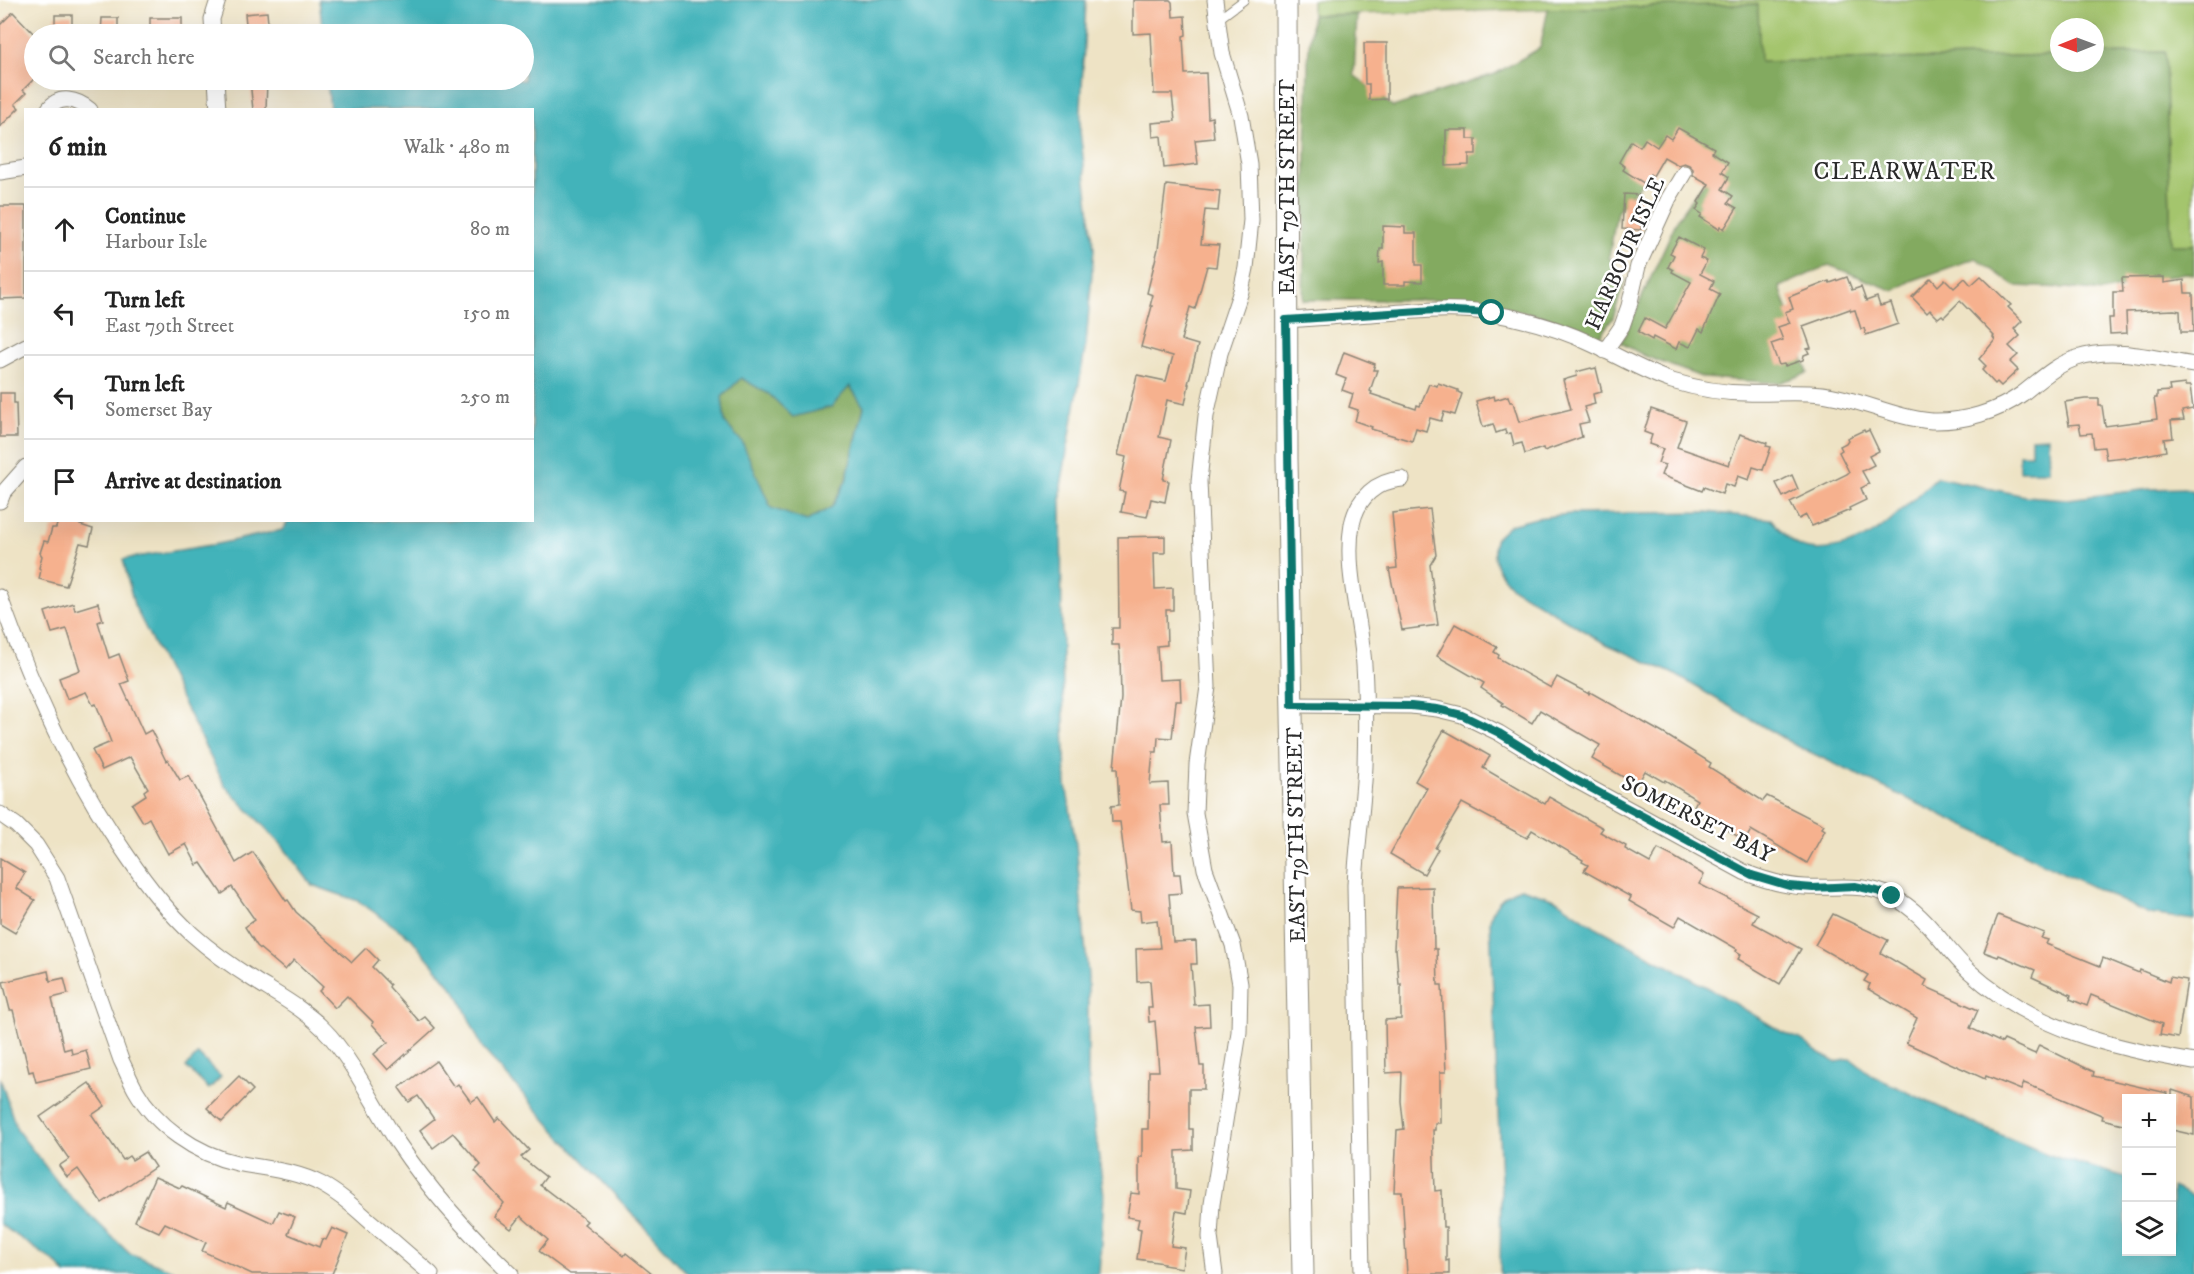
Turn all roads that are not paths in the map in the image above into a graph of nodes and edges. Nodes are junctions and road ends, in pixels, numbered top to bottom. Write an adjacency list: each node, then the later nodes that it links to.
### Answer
1 (218, 0): 6 (street)
2 (1215, 0): 5 (street)
3 (1244, 0): 5 (lane)
4 (1286, 0): 14 (street, EAST 79TH STREET)
5 (1217, 20): 29 (street)
6 (212, 24)
7 (217, 90): 10 (street)
8 (50, 108): 9 (street)
9 (88, 108)
10 (219, 108)
11 (24, 168): 12 (street)
12 (0, 172)
13 (1684, 173): 16 (street, HARBOUR ISLE)
14 (1286, 320): 16 (street, HARBOUR ISLE); 23 (street, EAST 79TH STREET)
15 (24, 347): 17 (street)
16 (1605, 351): 18 (street, HARBOUR ISLE)
17 (0, 360)
18 (2194, 365)
19 (24, 468): 21 (street)
20 (1402, 479): 24 (street)
21 (0, 501)
22 (0, 597): 28 (street)
23 (1292, 705): 24 (street, SOMERSET BAY); 30 (street, EAST 79TH STREET)
24 (1364, 705): 26 (street, SOMERSET BAY); 31 (street)
25 (0, 814): 27 (street)
26 (2194, 1062)
27 (431, 1274)
28 (511, 1274)
29 (1215, 1274)
30 (1303, 1274)
31 (1362, 1274)

